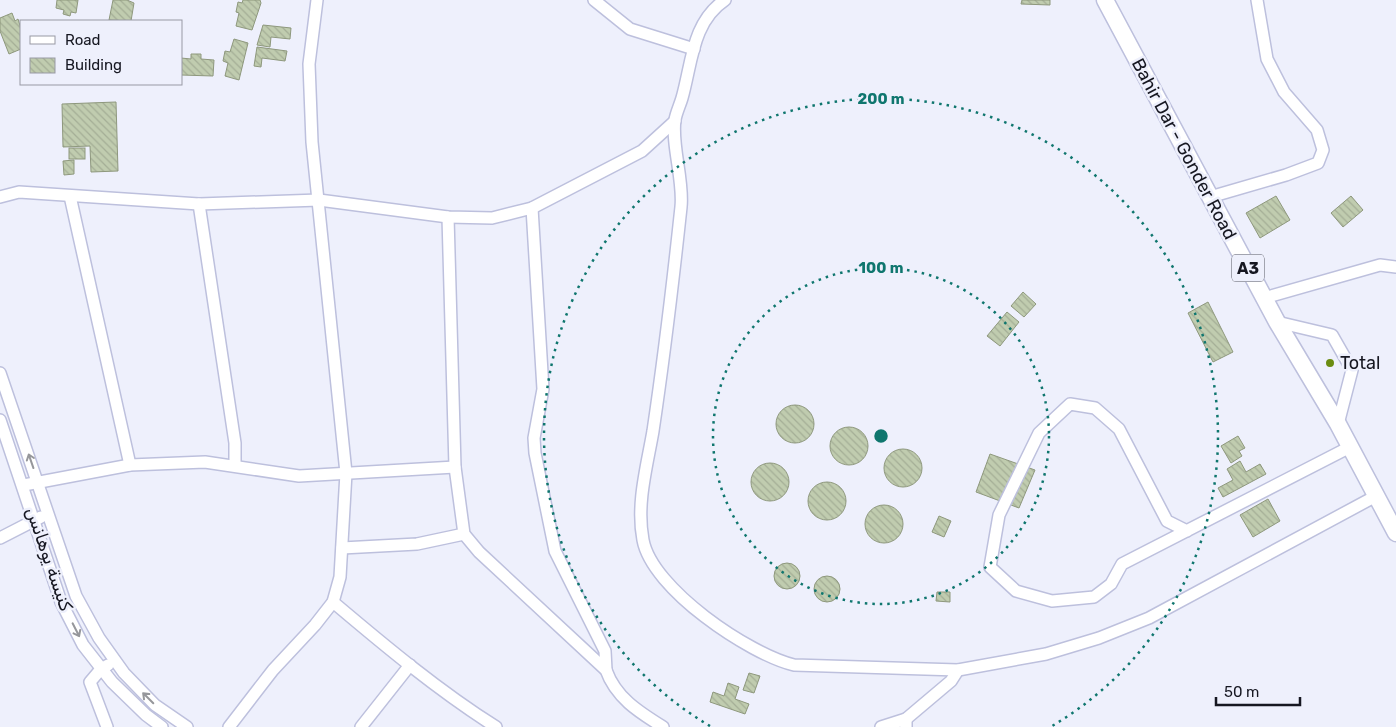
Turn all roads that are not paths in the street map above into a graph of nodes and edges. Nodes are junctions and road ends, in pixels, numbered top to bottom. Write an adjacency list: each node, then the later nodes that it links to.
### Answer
1 (317, 0): 11 (street)
2 (594, 0): 6 (street)
3 (725, 0): 6 (street)
4 (1105, 0): 10 (highway, Bahir Dar - Gonder Road / A3)
5 (1257, 0): 10 (street)
6 (694, 49): 7 (street)
7 (675, 121): 13 (street); 41 (street)
8 (70, 196): 9 (street); 12 (street); 22 (street)
9 (0, 197)
10 (1210, 197): 16 (highway, Bahir Dar - Gonder Road / A3)
11 (319, 200): 12 (street); 14 (street); 25 (street)
12 (198, 204): 23 (street)
13 (532, 208): 14 (street); 40 (street)
14 (448, 217): 24 (street)
15 (1396, 267): 16 (street)
16 (1264, 298): 17 (highway, Bahir Dar - Gonder Road / A3)
17 (1277, 322): 20 (highway, Bahir Dar - Gonder Road / A3); 20 (street)
18 (0, 373): 26 (street, one-way to 18)
19 (0, 420): 27 (street, كنيسة يوهانس)
20 (1338, 424): 21 (highway, Bahir Dar - Gonder Road / A3)
21 (1350, 447): 28 (highway, Bahir Dar - Gonder Road / A3); 31 (street)
22 (130, 465): 23 (street); 26 (street)
23 (236, 465): 25 (street)
24 (455, 467): 25 (street); 33 (street)
25 (346, 473): 35 (street)
26 (38, 482): 27 (street); 29 (street)
27 (24, 485): 30 (street, كنيسة يوهانس)
28 (1376, 496): 32 (highway, Bahir Dar - Gonder Road / A3); 41 (street)
29 (50, 515): 30 (street); 37 (street)
30 (35, 520): 34 (street); 39 (street, كنيسة يوهانس, one-way to 39)
31 (1187, 530): 31 (street)
32 (1396, 533)
33 (464, 534): 35 (street); 40 (street)
34 (0, 538)
35 (342, 548): 36 (street)
36 (333, 602): 38 (street); 46 (street)
37 (115, 661): 39 (street); 45 (street, one-way to 37)
38 (410, 665): 47 (street); 48 (street)
39 (102, 668): 43 (street); 44 (street, كنيسة يوهانس)
40 (606, 670): 49 (street)
41 (958, 670): 42 (street)
42 (906, 723): 50 (street)
43 (106, 727)
44 (162, 727)
45 (187, 727)
46 (229, 727)
47 (361, 727)
48 (496, 727)
49 (663, 727)
50 (881, 727)

